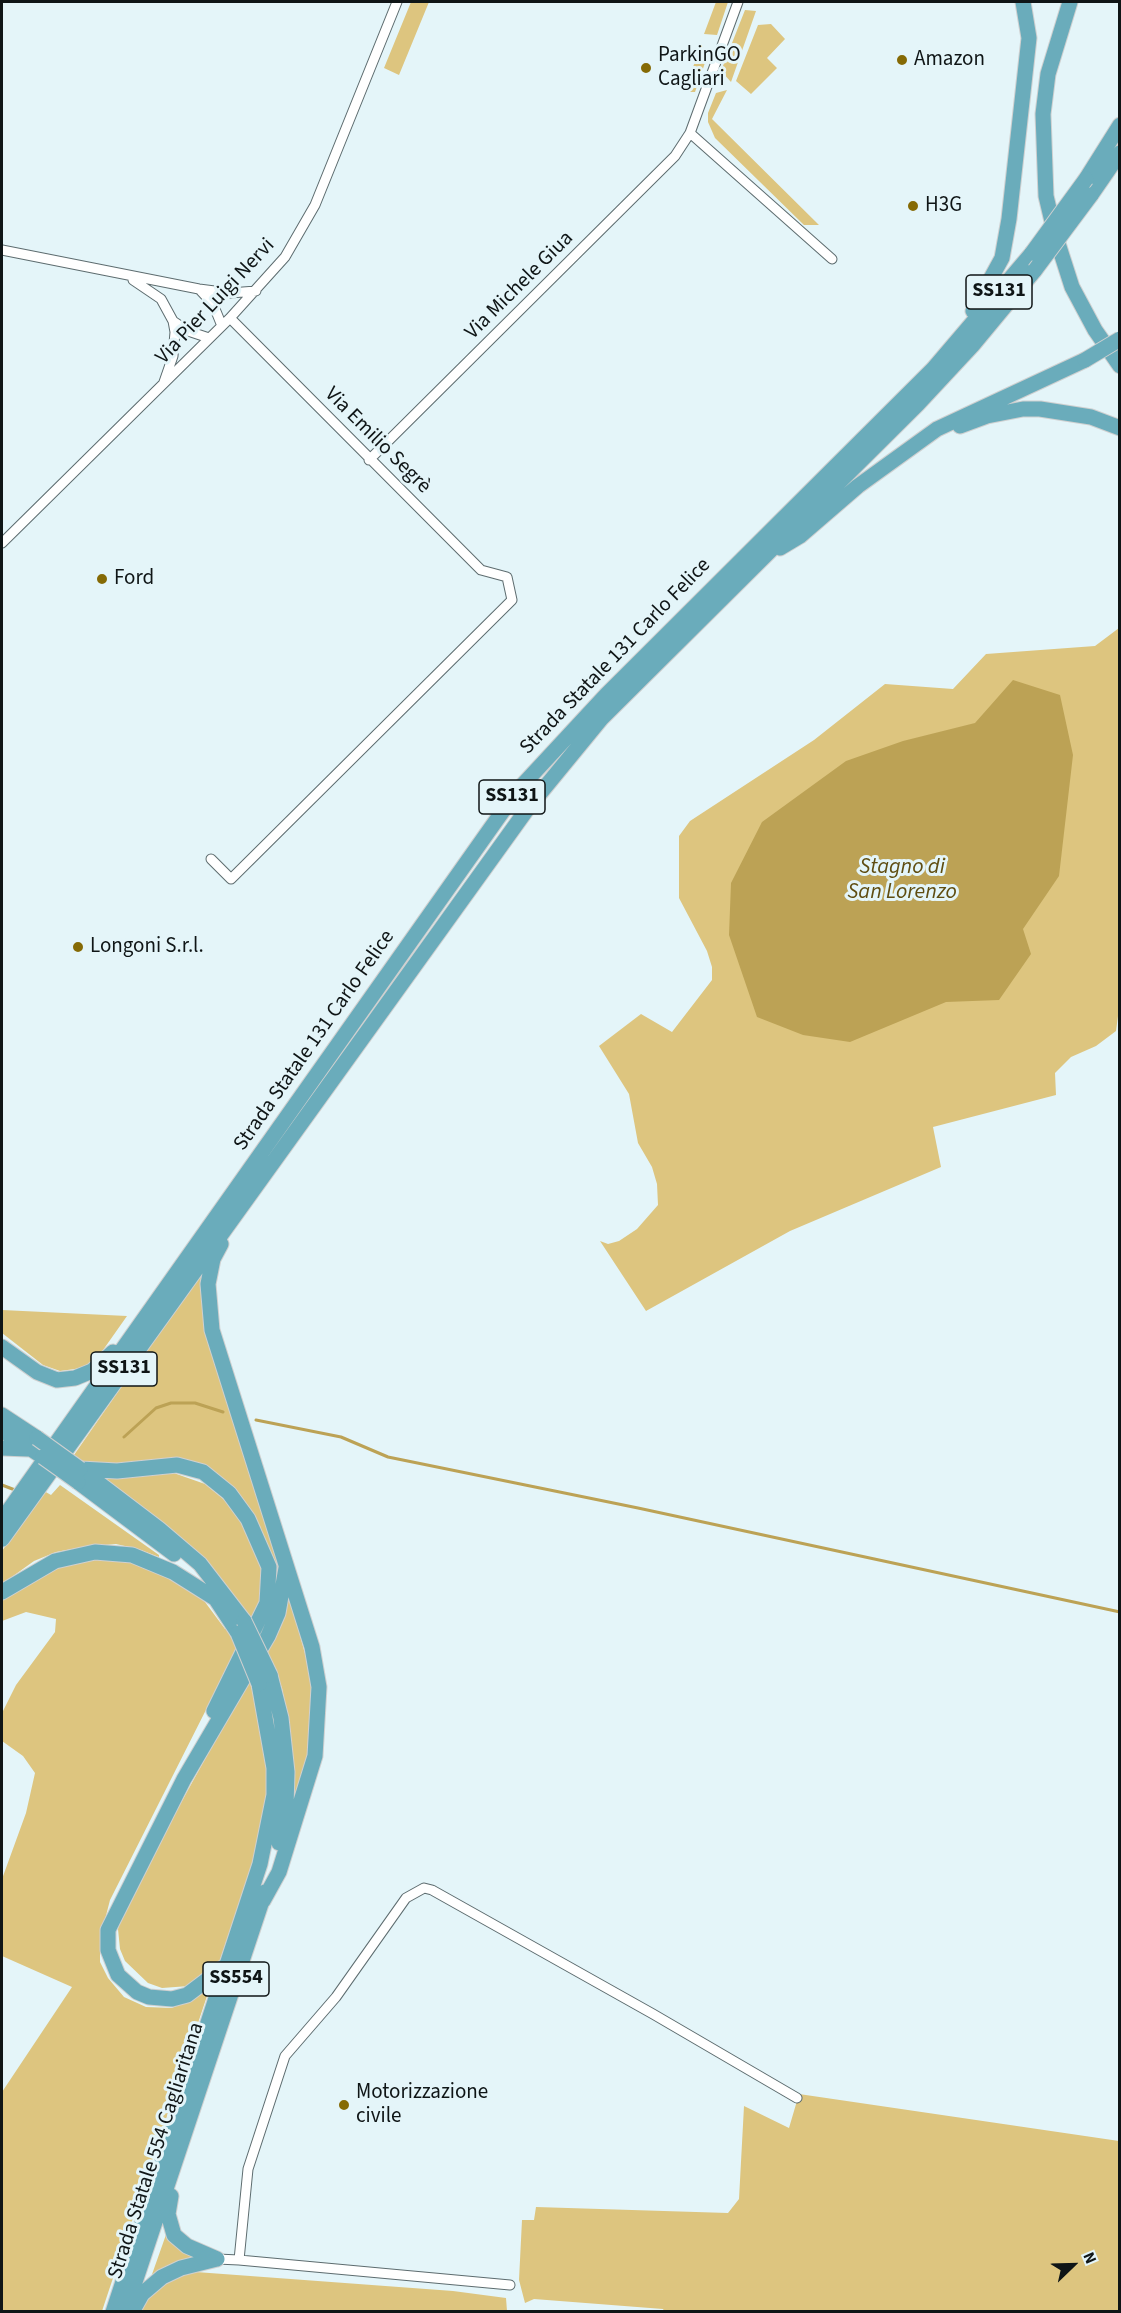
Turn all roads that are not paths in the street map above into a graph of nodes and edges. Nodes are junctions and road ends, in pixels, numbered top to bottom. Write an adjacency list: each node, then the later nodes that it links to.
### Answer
1 (397, 2): 12 (street, Via Pier Luigi Nervi)
2 (738, 2): 6 (street, Via Michele Giua)
3 (1023, 2): 23 (highway)
4 (1070, 2): 18 (highway)
5 (1119, 125): 23 (highway, Strada Statale 131 Carlo Felice / SS131, bridge)
6 (690, 133): 9 (street); 22 (street, Via Michele Giua)
7 (1119, 153): 25 (highway, Strada Statale 131 Carlo Felice / SS131, bridge)
8 (2, 250): 10 (street)
9 (831, 259)
10 (126, 276): 11 (street); 14 (street)
11 (199, 289): 12 (street); 15 (street)
12 (256, 291): 13 (street, Via Pier Luigi Nervi)
13 (230, 318): 15 (street, Via Pier Luigi Nervi); 22 (street, Via Emilio Segrè)
14 (173, 321): 16 (street); 19 (street)
15 (222, 326): 16 (street, Via Pier Luigi Nervi)
16 (209, 338): 19 (street, Via Pier Luigi Nervi)
17 (1119, 339): 21 (highway, bridge)
18 (1119, 366)
19 (163, 384): 24 (street, Via Pier Luigi Nervi)
20 (1119, 428): 21 (highway)
21 (921, 442): 25 (highway)
22 (369, 460): 26 (street, Via Emilio Segrè)
23 (776, 524): 28 (highway, Strada Statale 131 Carlo Felice / SS131)
24 (2, 543)
25 (760, 560): 27 (highway, Strada Statale 131 Carlo Felice / SS131)
26 (211, 859)
27 (246, 1198): 36 (highway, Strada Statale 131 Carlo Felice / SS131); 37 (highway)
28 (137, 1330): 29 (highway); 35 (highway, Strada Statale 131 Carlo Felice / SS131)
29 (2, 1347)
30 (2, 1414): 33 (highway, Strada Statale 554 Cagliaritana / SS554)
31 (2, 1430): 33 (highway, Strada Statale 554 Cagliaritana / SS554)
32 (2, 1448): 33 (highway)
33 (37, 1448): 34 (highway, Strada Statale 554 Cagliaritana / SS554, bridge)
34 (79, 1475): 39 (highway, Strada Statale 554 Cagliaritana / SS554); 40 (highway, Strada Statale 554 Cagliaritana / SS554); 42 (highway)
35 (2, 1520)
36 (2, 1539)
37 (287, 1565): 42 (highway); 43 (highway)
38 (2, 1592): 39 (highway)
39 (219, 1601): 40 (highway, Strada Statale 554 Cagliaritana / SS554)
40 (241, 1627): 41 (highway, Strada Statale 554 Cagliaritana / SS554, bridge)
41 (265, 1679): 43 (highway, Strada Statale 554 Cagliaritana / SS554); 44 (highway, Strada Statale 554 Cagliaritana / SS554)
42 (184, 1779): 44 (highway)
43 (263, 1901): 46 (highway, Strada Statale 554 Cagliaritana / SS554)
44 (228, 1964): 50 (highway, Strada Statale 554 Cagliaritana / SS554)
45 (796, 2098): 48 (street)
46 (168, 2182): 47 (highway); 51 (highway, Strada Statale 554 Cagliaritana / SS554)
47 (217, 2259): 48 (street); 52 (highway)
48 (239, 2260): 49 (street)
49 (510, 2285)
50 (113, 2312)
51 (125, 2312)
52 (132, 2312)

